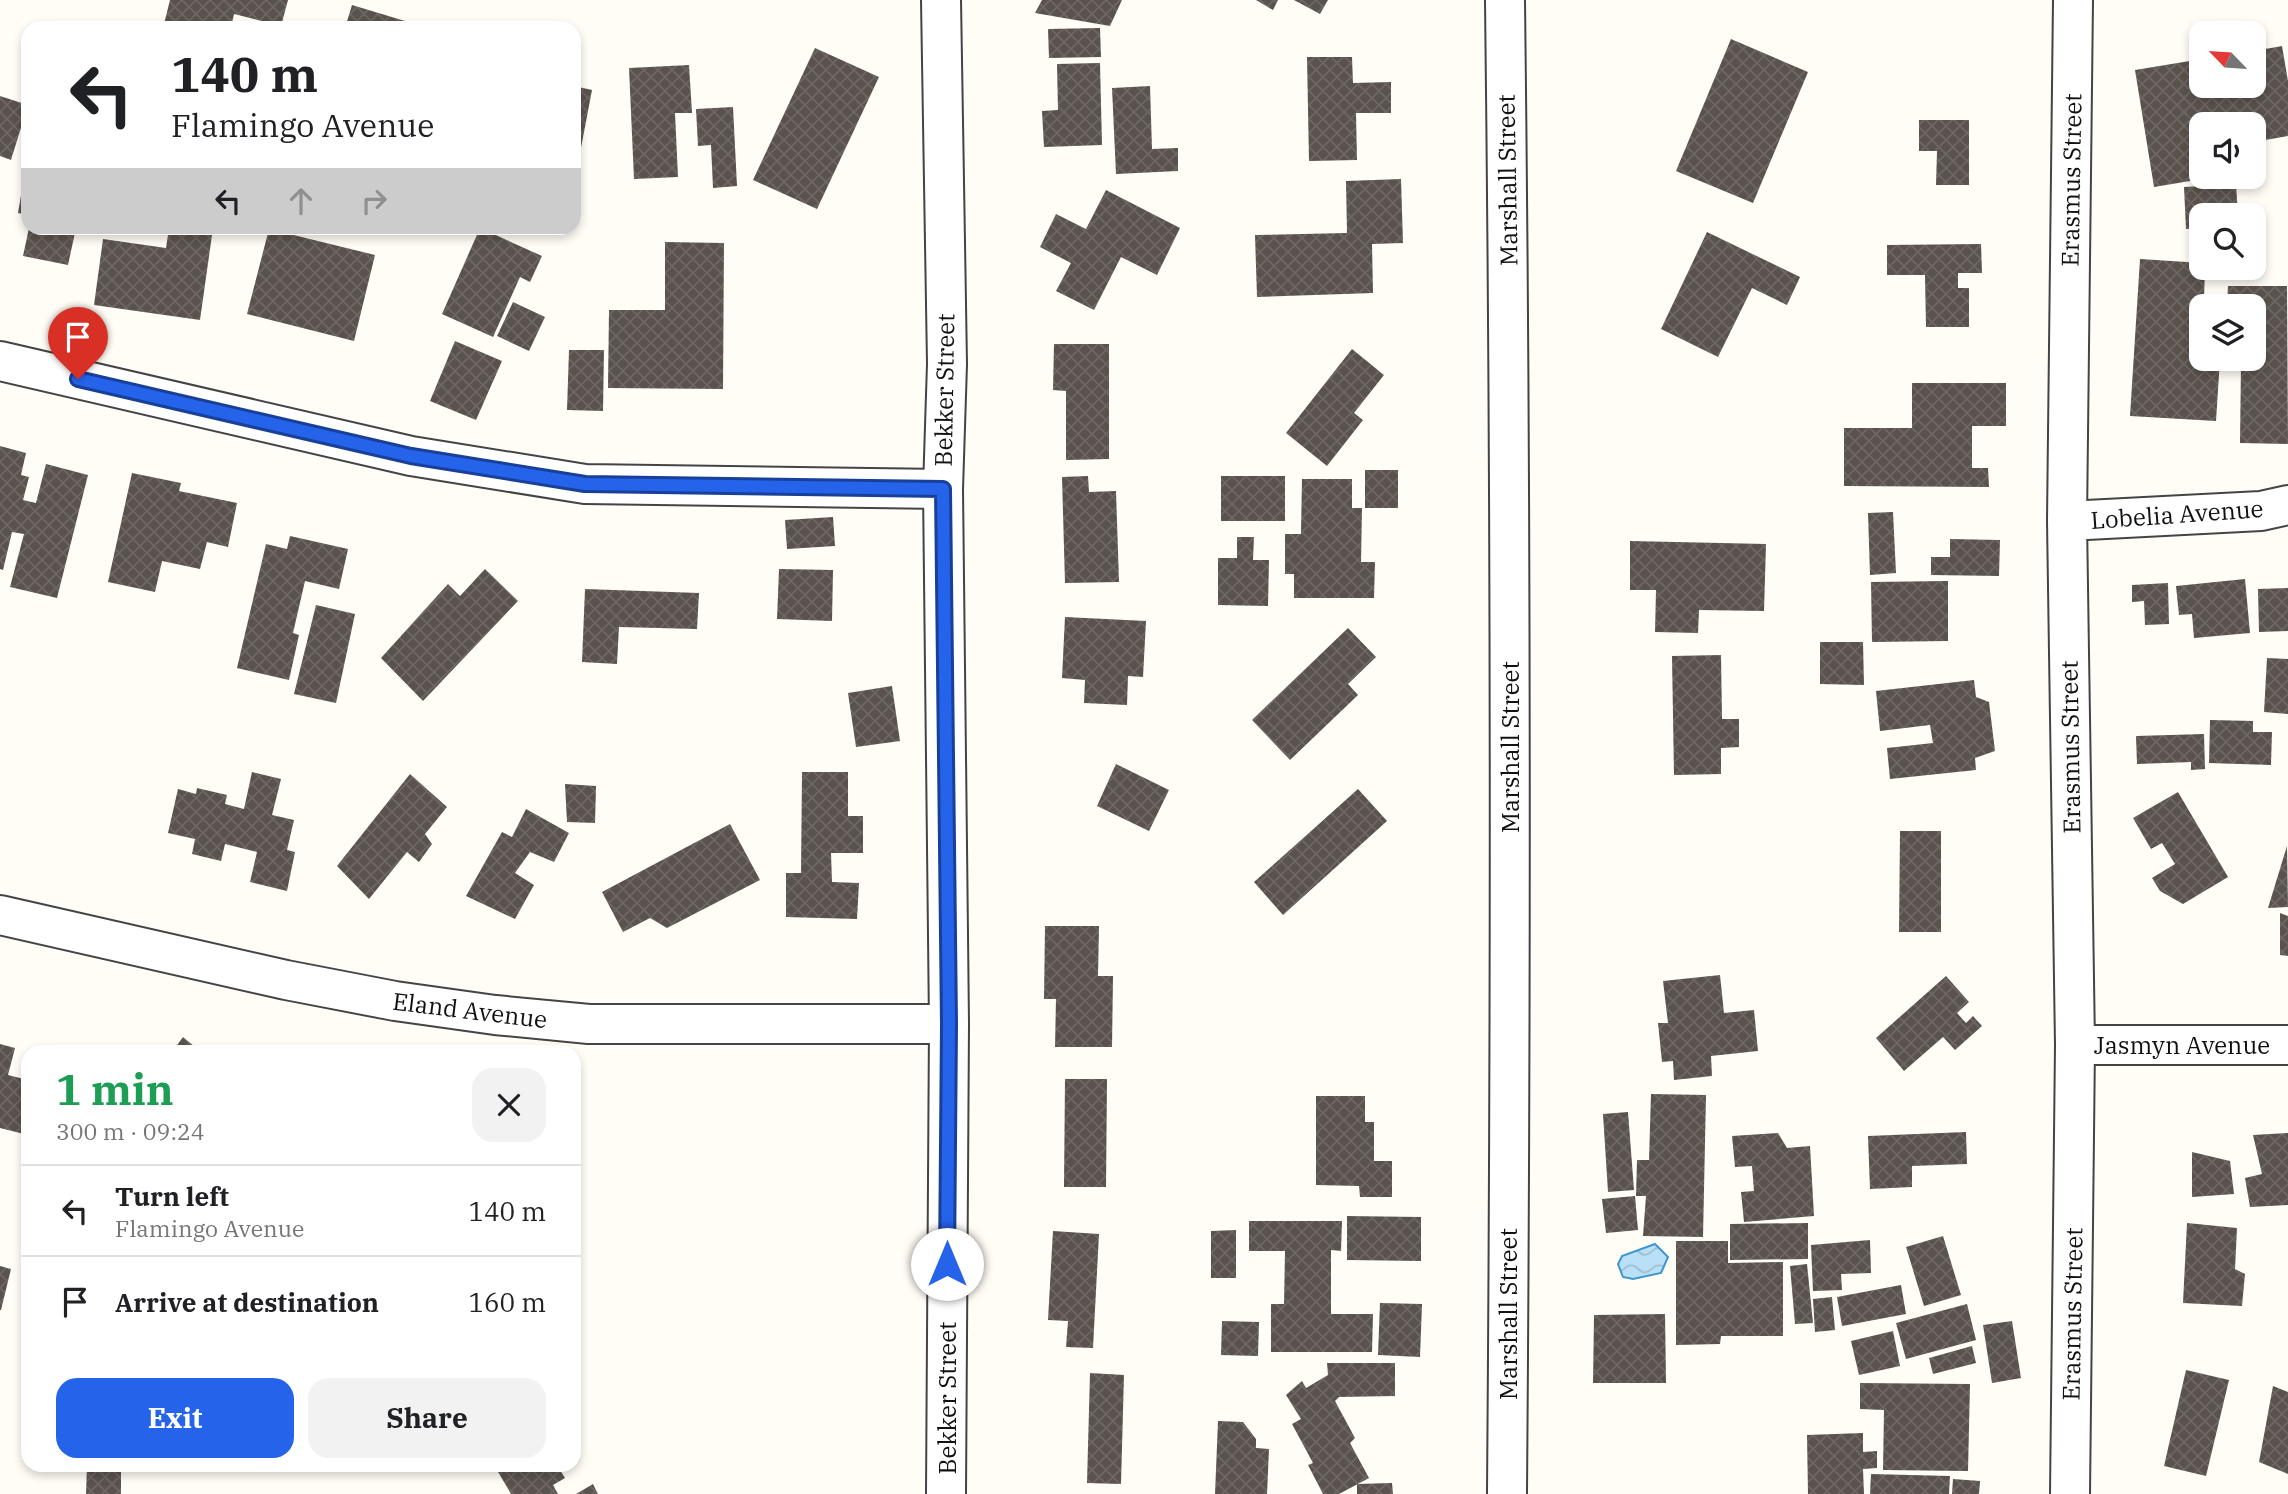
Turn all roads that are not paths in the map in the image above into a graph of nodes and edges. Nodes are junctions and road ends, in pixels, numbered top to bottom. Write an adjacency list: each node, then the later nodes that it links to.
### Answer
1 (941, 0): 5 (street, Bekker Street)
2 (1504, 0): 13 (street, Marshall Street)
3 (2073, 0): 7 (street, Erasmus Street)
4 (0, 360): 5 (street)
5 (943, 489): 9 (street, Bekker Street)
6 (2288, 505): 7 (street, Lobelia Avenue)
7 (2067, 521): 10 (street, Erasmus Street)
8 (0, 915): 9 (street, Eland Avenue)
9 (949, 1024): 12 (street, Bekker Street)
10 (2075, 1045): 11 (street, Jasmyn Avenue); 14 (street, Erasmus Street)
11 (2288, 1045)
12 (946, 1494)
13 (1507, 1494)
14 (2070, 1494)

